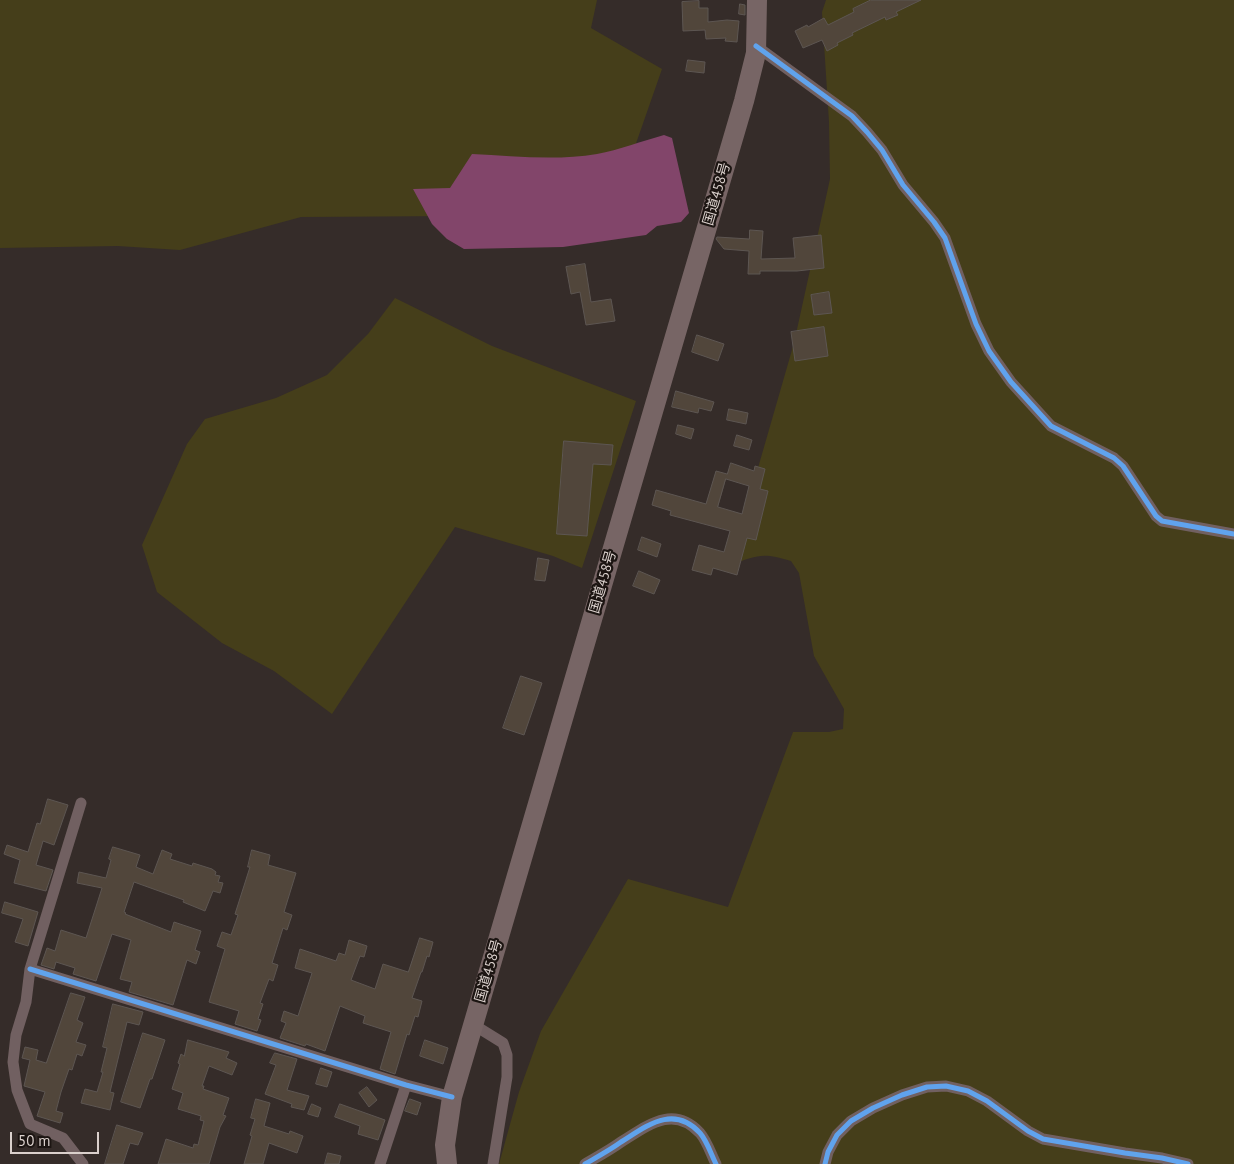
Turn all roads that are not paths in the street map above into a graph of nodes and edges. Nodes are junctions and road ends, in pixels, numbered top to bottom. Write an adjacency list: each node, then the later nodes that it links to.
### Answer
1 (757, 0): 2 (highway, 国道458号)
2 (756, 46): 3 (street); 6 (highway, 国道458号)
3 (1234, 534)
4 (81, 803): 5 (street)
5 (30, 969): 7 (street); 9 (street)
6 (474, 1025): 8 (highway, 国道458号); 12 (street)
7 (406, 1085): 8 (street); 10 (street)
8 (452, 1097): 11 (highway, 国道458号)
9 (83, 1164)
10 (380, 1164)
11 (447, 1164)
12 (493, 1164)
13 (585, 1164): 14 (street)
14 (716, 1164)
15 (825, 1164): 16 (street)
16 (1188, 1164)

